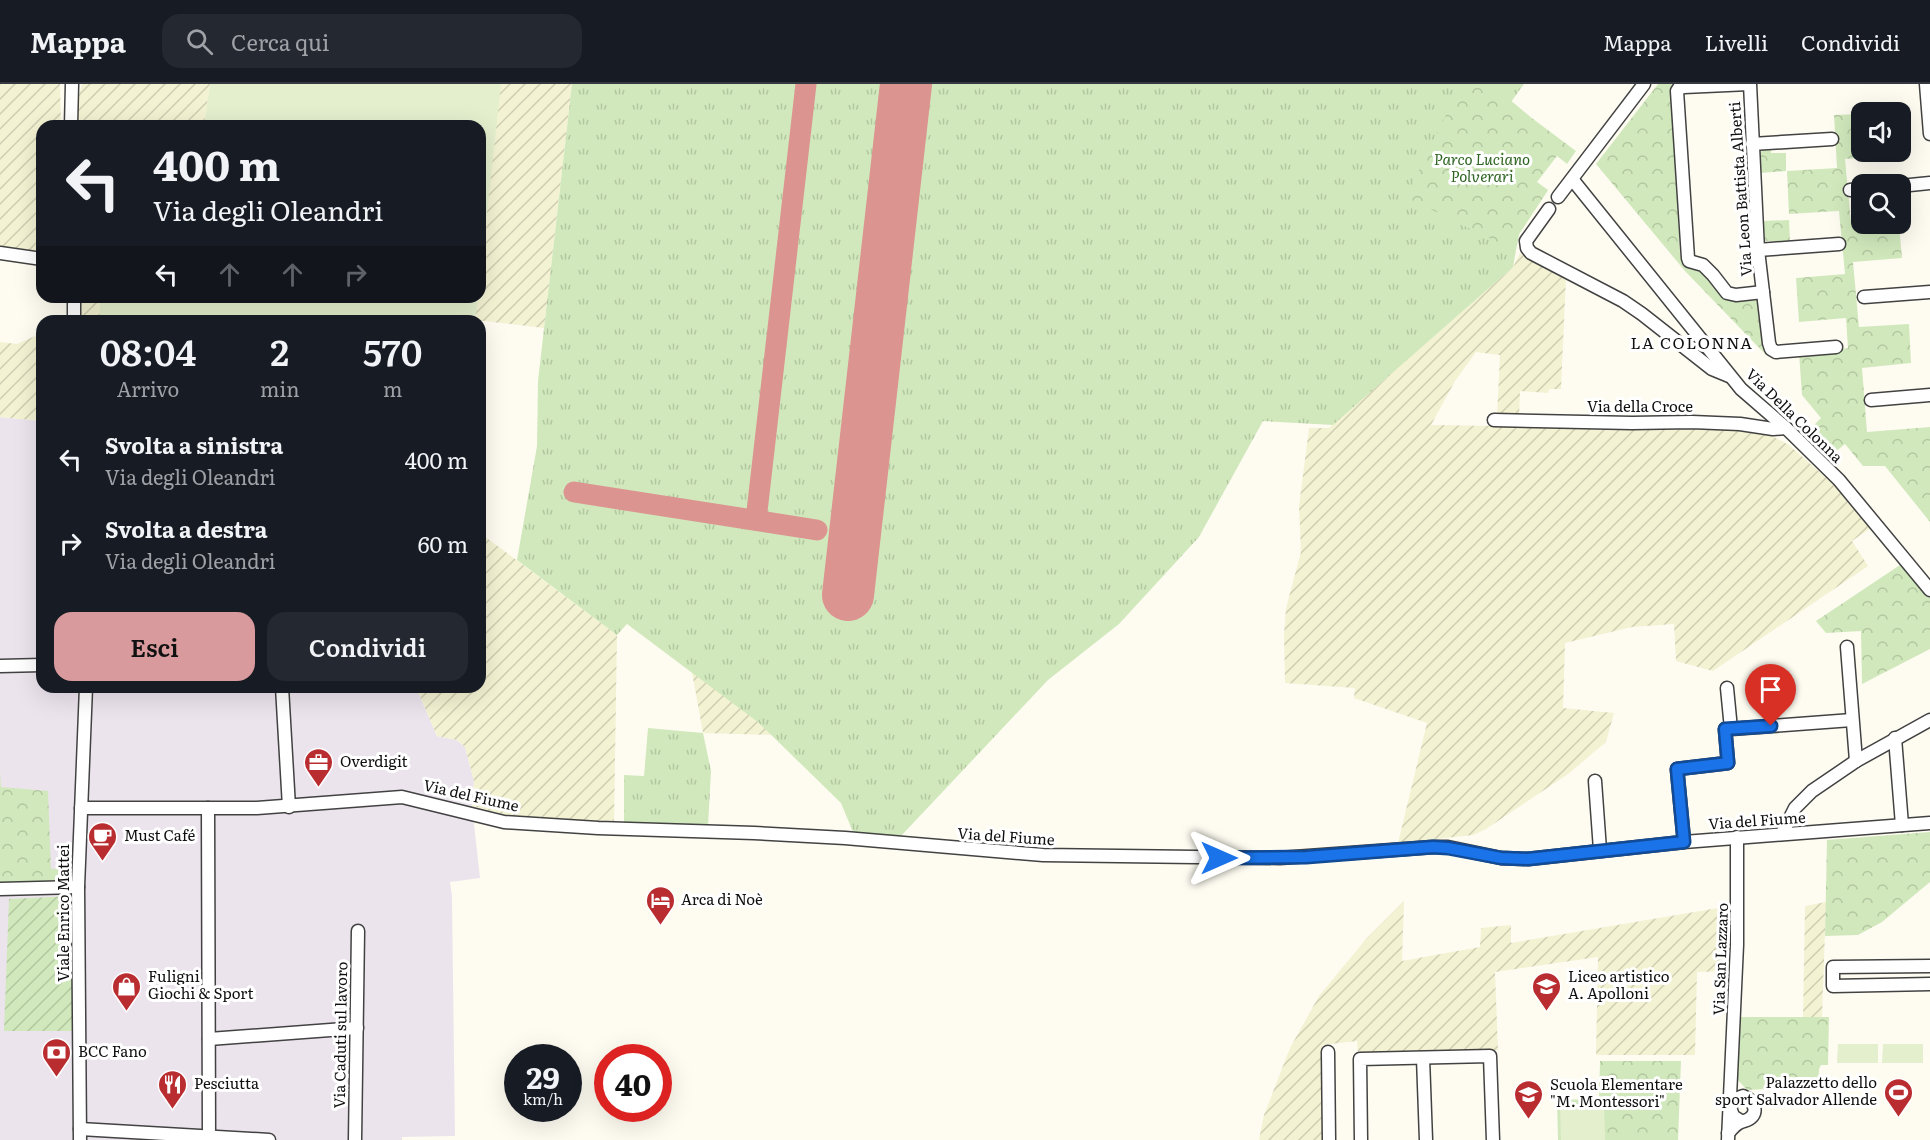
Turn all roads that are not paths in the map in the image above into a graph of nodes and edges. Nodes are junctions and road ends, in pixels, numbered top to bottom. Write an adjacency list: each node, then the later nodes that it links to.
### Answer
1 (72, 84): 5 (street)
2 (1644, 84): 9 (street)
3 (1749, 84): 8 (street, Via Leon Battista Alberti); 18 (street, Via Leon Battista Alberti)
4 (1926, 84): 6 (street)
5 (71, 120)
6 (1930, 126)
7 (1832, 139): 8 (street)
8 (1752, 144): 15 (street, Via Leon Battista Alberti)
9 (1572, 179): 12 (street); 22 (street, Via Della Colonna)
10 (1930, 183): 11 (street)
11 (1911, 185)
12 (1558, 197)
13 (1549, 209): 22 (street)
14 (1839, 244): 15 (street)
15 (1758, 250): 18 (street, Via Leon Battista Alberti)
16 (0, 253): 17 (street)
17 (36, 257)
18 (1763, 292): 21 (street, Via Leon Battista Alberti)
19 (1930, 292): 20 (street)
20 (1864, 297)
21 (1836, 347)
22 (1737, 383): 26 (street, Via Della Colonna)
23 (1930, 395): 24 (street)
24 (1871, 400)
25 (1494, 420): 26 (street, Via della Croce)
26 (1786, 428): 27 (street, Via Della Colonna)
27 (1930, 590)
28 (1847, 647): 34 (street)
29 (36, 665): 30 (street)
30 (0, 666)
31 (1727, 688): 36 (street)
32 (86, 693): 41 (street, Viale Enrico Mattei)
33 (282, 693): 40 (street)
34 (1852, 720): 36 (street); 38 (street)
35 (1930, 720): 37 (street)
36 (1731, 729): 47 (street)
37 (1895, 738): 38 (street); 44 (street)
38 (1856, 761): 45 (street)
39 (1595, 781): 48 (street)
40 (289, 807): 42 (street, Via del Fiume); 48 (street, Via del Fiume)
41 (81, 808): 42 (street, Via del Fiume); 49 (street, Viale Enrico Mattei)
42 (208, 808): 55 (street)
43 (1930, 824): 44 (street, Via del Fiume)
44 (1902, 825): 45 (street, Via del Fiume)
45 (1782, 834): 46 (street, Via del Fiume)
46 (1737, 837): 47 (street, Via del Fiume); 58 (street, Via San Lazzaro)
47 (1684, 842): 48 (street, Via del Fiume)
48 (1600, 850)
49 (78, 887): 50 (street); 62 (street, Viale Enrico Mattei)
50 (0, 889)
51 (358, 931): 54 (street, Via Caduti sul lavoro)
52 (1930, 966): 53 (street)
53 (1930, 984)
54 (357, 1028): 55 (street); 66 (street, Via Caduti sul lavoro)
55 (209, 1039): 63 (street)
56 (1328, 1052): 67 (street)
57 (1423, 1058): 68 (street); 69 (street); 70 (street)
58 (1730, 1081): 59 (street, Via San Lazzaro); 60 (street, Via San Lazzaro)
59 (1743, 1096): 60 (street); 61 (street, Via San Lazzaro)
60 (1730, 1107): 61 (street); 64 (street, Via San Lazzaro)
61 (1742, 1121): 64 (street, Via San Lazzaro)
62 (80, 1135): 63 (street)
63 (209, 1137): 65 (street)
64 (1728, 1137)
65 (269, 1140)
66 (355, 1140)
67 (1329, 1140)
68 (1361, 1140)
69 (1426, 1140)
70 (1493, 1140)

